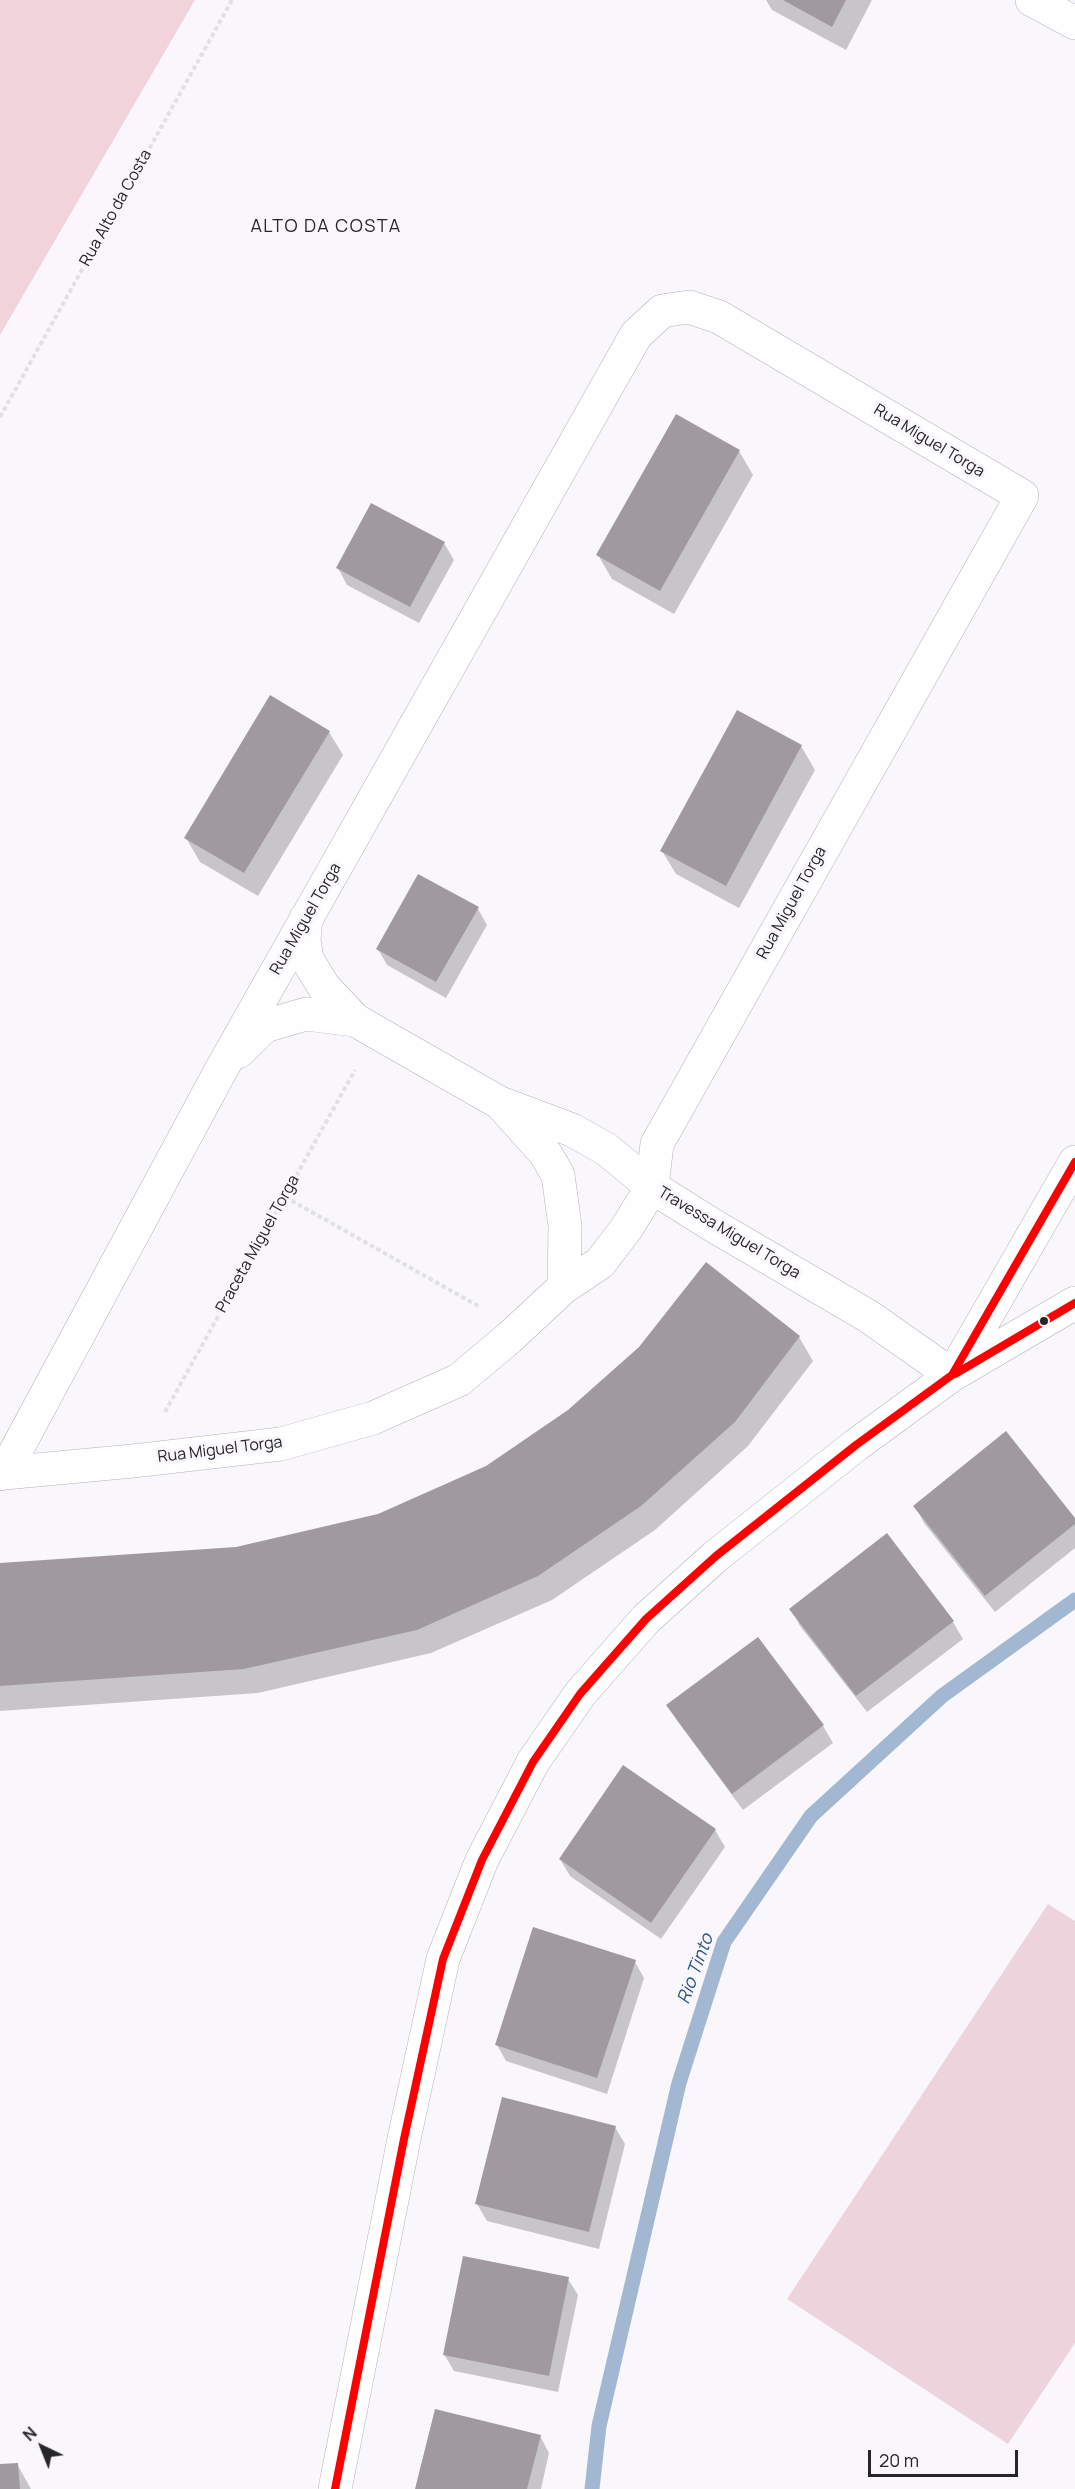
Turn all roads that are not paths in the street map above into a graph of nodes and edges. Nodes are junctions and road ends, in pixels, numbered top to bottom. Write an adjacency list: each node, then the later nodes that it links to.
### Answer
1 (1032, 0): 2 (street)
2 (1075, 23)
3 (306, 918): 4 (street, Travessa Miguel Torga); 5 (street, Rua Miguel Torga); 8 (street, Rua Miguel Torga)
4 (355, 1020): 5 (street, Travessa Miguel Torga); 6 (street, Travessa Miguel Torga)
5 (220, 1070): 12 (street, Rua Miguel Torga)
6 (500, 1103): 8 (street, Travessa Miguel Torga); 9 (street, Travessa Miguel Torga)
7 (1075, 1162): 11 (street)
8 (652, 1186): 9 (street, Rua Miguel Torga); 11 (street, Travessa Miguel Torga)
9 (564, 1287): 12 (street, Rua Miguel Torga)
10 (1075, 1303): 11 (street)
11 (952, 1375): 13 (street)
12 (2, 1474)
13 (335, 2489)

